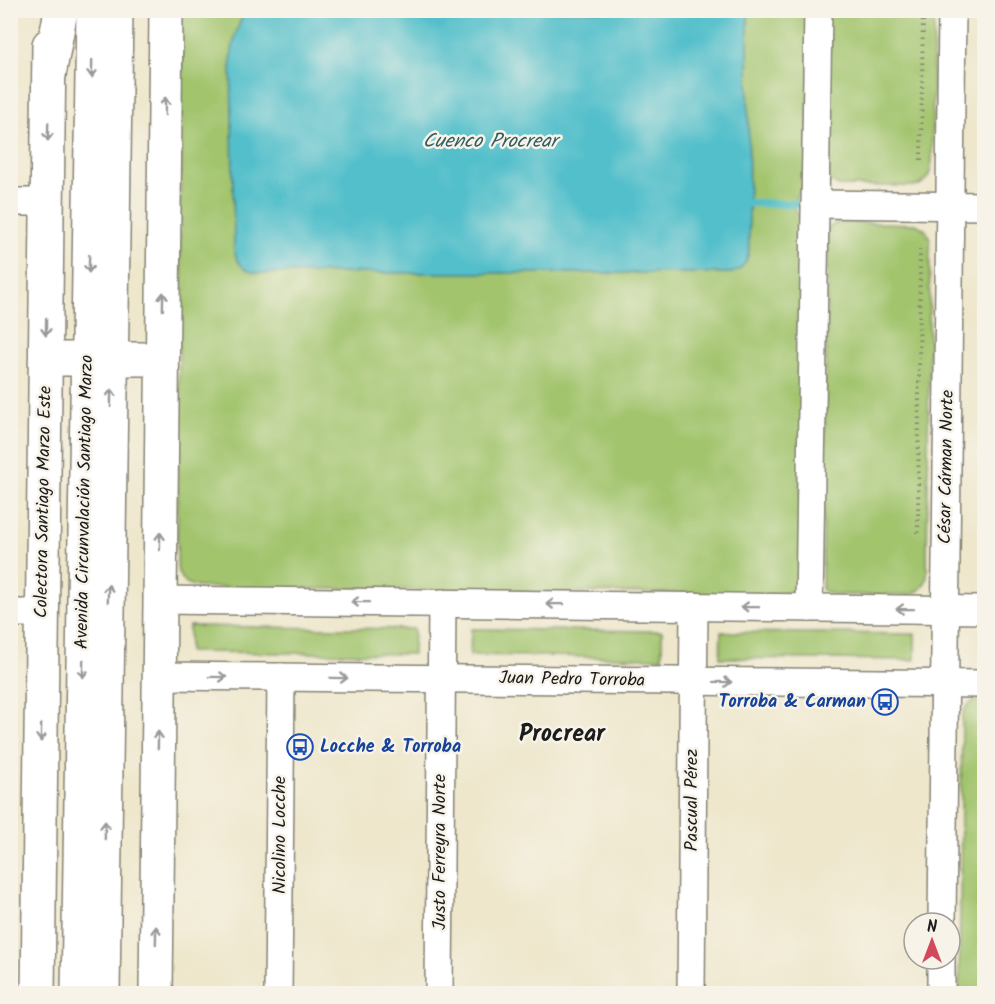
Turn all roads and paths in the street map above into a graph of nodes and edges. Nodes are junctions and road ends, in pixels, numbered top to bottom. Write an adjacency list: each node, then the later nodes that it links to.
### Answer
1 (50, 10): 10 (main road, Colectora Santiago Marzo Este)
2 (61, 10): 10 (main road)
3 (93, 10): 20 (main road, Avenida Circunvalación Santiago Marzo, one-way to 20)
4 (116, 10): 17 (main road, Avenida Circunvalación Santiago Marzo)
5 (134, 10): 17 (main road)
6 (166, 10): 21 (main road, one-way to 6)
7 (818, 10): 14 (street)
8 (923, 10): 11 (path)
9 (952, 10): 15 (street, César Cárman Norte)
10 (49, 75): 13 (main road, Colectora Santiago Marzo Este, one-way to 13)
11 (921, 160)
12 (10, 202): 13 (street)
13 (47, 202): 19 (main road, Colectora Santiago Marzo Este, one-way to 19)
14 (815, 204): 15 (street); 26 (street)
15 (950, 205): 16 (street); 27 (street, César Cárman Norte)
16 (984, 206)
17 (113, 239): 20 (main road, Avenida Circunvalación Santiago Marzo)
18 (920, 249): 22 (path)
19 (46, 359): 20 (main road); 30 (main road, Colectora Santiago Marzo Este)
20 (99, 359): 21 (main road); 37 (main road, Avenida Circunvalación Santiago Marzo, one-way to 37); 38 (main road, Avenida Circunvalación Santiago Marzo, one-way to 20)
21 (162, 359): 23 (main road, one-way to 21)
22 (918, 534)
23 (160, 600): 24 (street, one-way to 23); 31 (main road)
24 (442, 603): 25 (street, one-way to 24); 33 (street, Justo Ferreyra Norte)
25 (694, 606): 26 (street, one-way to 25); 34 (street, Pascual Pérez)
26 (809, 608): 27 (street, one-way to 26)
27 (945, 609): 28 (street); 35 (street, César Cárman Norte)
28 (984, 610)
29 (10, 613): 30 (street)
30 (43, 613): 41 (main road, Colectora Santiago Marzo Este, one-way to 41)
31 (159, 676): 32 (street, Juan Pedro Torroba, one-way to 32); 46 (main road, one-way to 31)
32 (281, 677): 33 (street, Juan Pedro Torroba, one-way to 33); 47 (street, Nicolino Locche)
33 (441, 679): 34 (street, Juan Pedro Torroba); 48 (street, Justo Ferreyra Norte)
34 (693, 681): 35 (street, Juan Pedro Torroba, one-way to 35); 49 (street, Pascual Pérez)
35 (944, 684): 36 (street, Juan Pedro Torroba); 39 (street, César Cárman Norte)
36 (984, 684)
37 (81, 792): 42 (main road); 43 (main road, Avenida Circunvalación Santiago Marzo)
38 (104, 880): 44 (main road, Avenida Circunvalación Santiago Marzo); 45 (main road)
39 (942, 911)
40 (941, 971): 50 (street)
41 (38, 993)
42 (58, 993)
43 (78, 993)
44 (103, 993)
45 (116, 993)
46 (156, 993)
47 (278, 993)
48 (439, 993)
49 (691, 993)
50 (941, 993)

